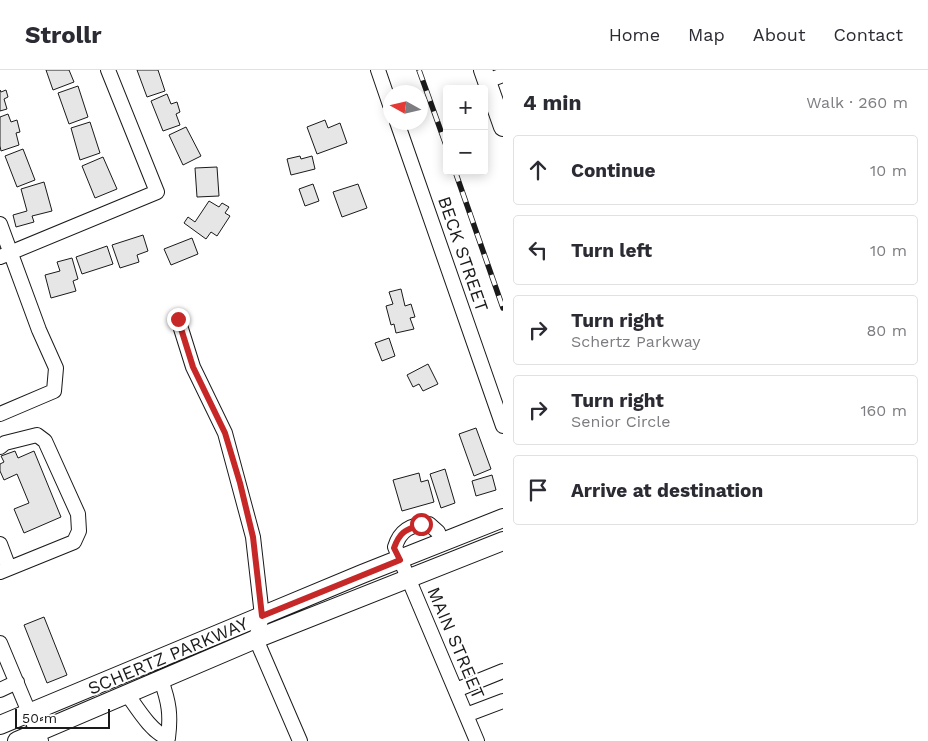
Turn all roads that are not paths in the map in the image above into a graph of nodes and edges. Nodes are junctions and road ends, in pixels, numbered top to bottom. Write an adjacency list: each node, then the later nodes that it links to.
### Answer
1 (108, 70): 8 (street)
2 (378, 70): 4 (street)
3 (491, 75): 5 (main road)
4 (383, 85)
5 (501, 116)
6 (400, 130): 11 (street, BECK STREET)
7 (0, 224): 8 (street)
8 (6, 254): 10 (street)
9 (178, 319): 20 (street)
10 (0, 414)
11 (503, 426)
12 (0, 446): 18 (street)
13 (503, 518): 15 (main road, SCHERTZ PARKWAY)
14 (503, 541): 19 (main road, SCHERTZ PARKWAY)
15 (442, 543): 17 (main road, SCHERTZ PARKWAY); 17 (street, MAIN STREET)
16 (0, 544): 18 (street)
17 (400, 560): 19 (street, MAIN STREET); 20 (main road, SCHERTZ PARKWAY)
18 (5, 570)
19 (408, 578): 21 (main road, SCHERTZ PARKWAY); 29 (street, MAIN STREET)
20 (262, 616): 21 (street); 23 (main road, SCHERTZ PARKWAY)
21 (256, 640): 25 (main road, SCHERTZ PARKWAY); 38 (street)
22 (0, 643): 26 (street)
23 (153, 662): 25 (main road); 27 (main road, SCHERTZ PARKWAY)
24 (503, 671): 29 (street)
25 (161, 680): 30 (main road, SCHERTZ PARKWAY); 30 (street)
26 (17, 682): 28 (street); 33 (street)
27 (99, 684): 32 (street); 33 (main road, SCHERTZ PARKWAY)
28 (0, 690)
29 (456, 690): 34 (street, MAIN STREET)
30 (127, 694): 32 (main road, SCHERTZ PARKWAY)
31 (503, 701): 34 (street)
32 (106, 703): 36 (main road, SCHERTZ PARKWAY)
33 (30, 713): 35 (main road, SCHERTZ PARKWAY); 36 (street)
34 (466, 715): 39 (street, MAIN STREET)
35 (0, 725)
36 (39, 737): 37 (main road, SCHERTZ PARKWAY)
37 (16, 741)
38 (300, 741)
39 (477, 741)

